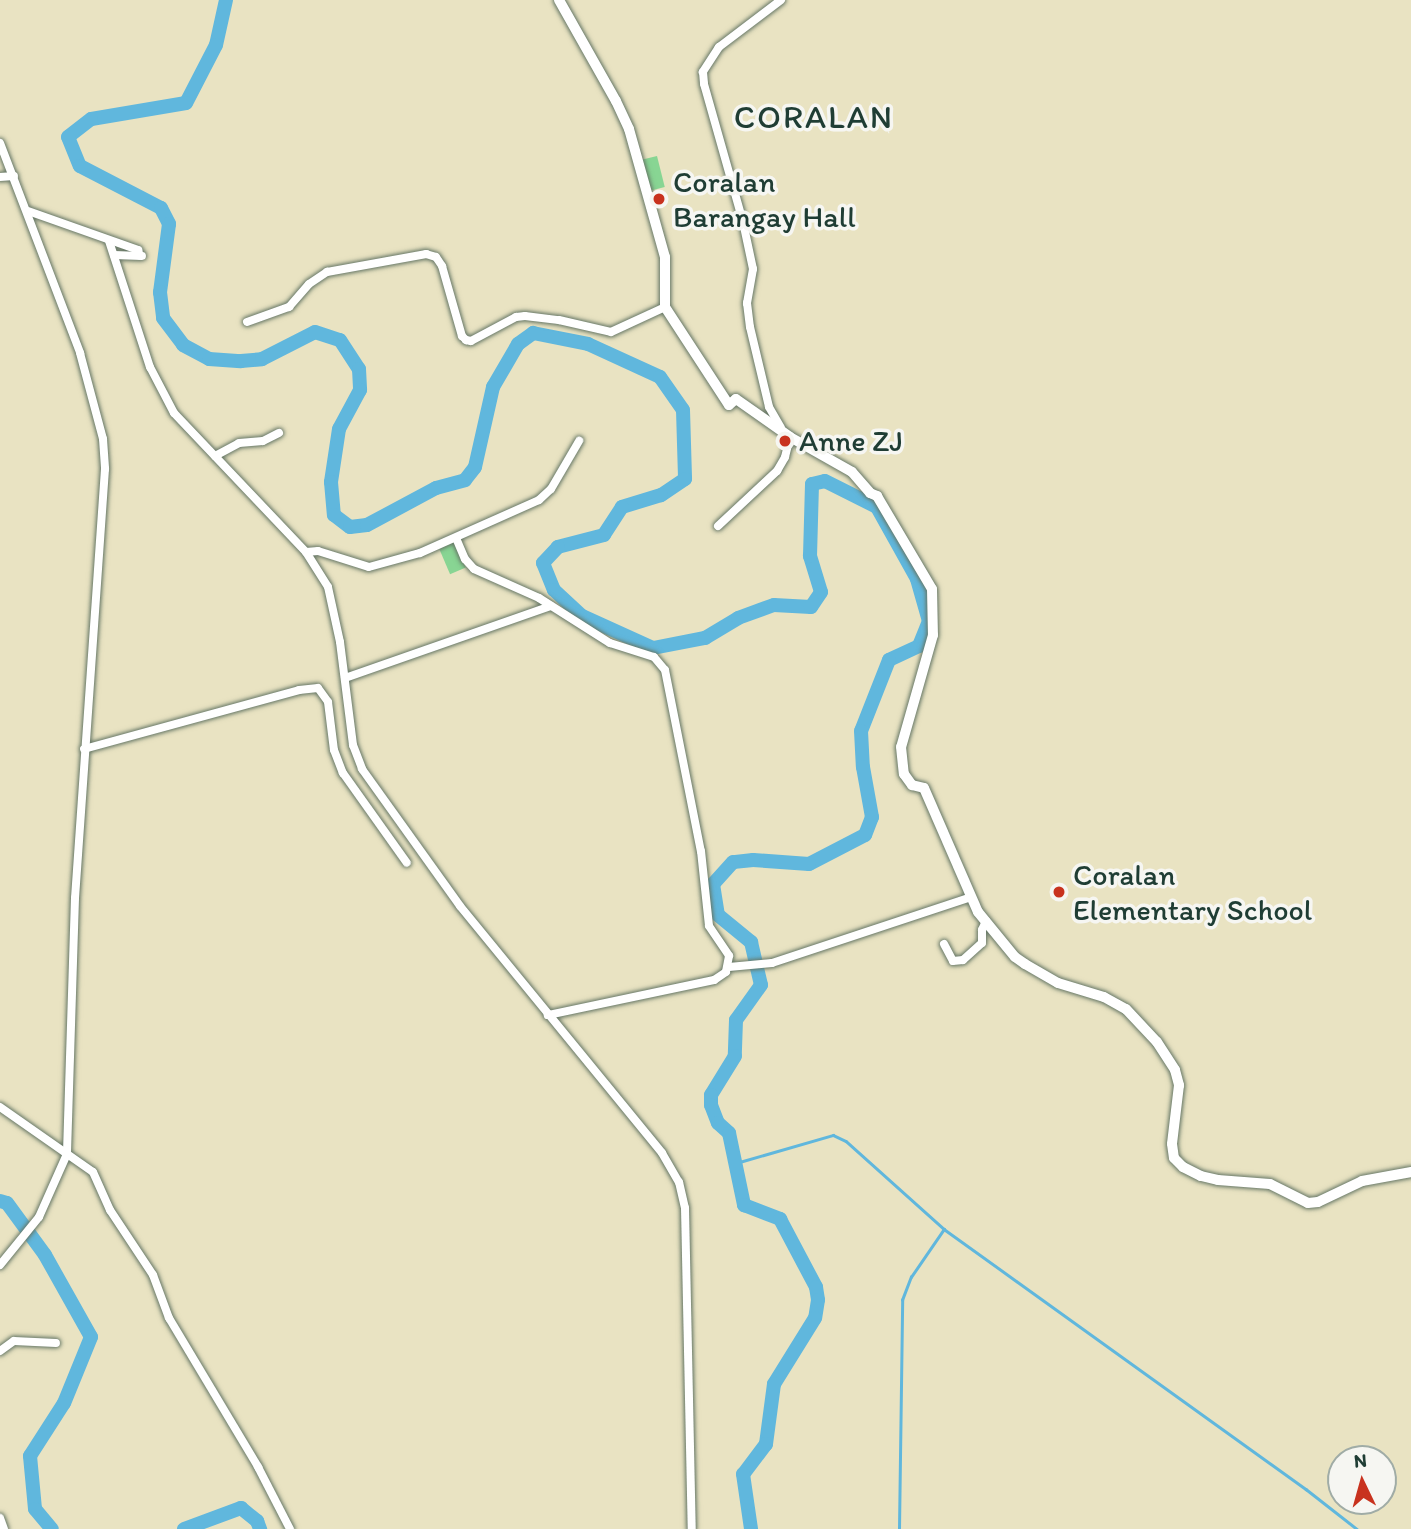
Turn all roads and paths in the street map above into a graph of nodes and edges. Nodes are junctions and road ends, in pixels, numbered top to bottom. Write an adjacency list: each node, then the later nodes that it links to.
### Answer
1 (559, 0): 9 (street)
2 (781, 0): 12 (street)
3 (0, 143): 4 (street)
4 (14, 176): 5 (street); 6 (street)
5 (0, 177)
6 (28, 211): 7 (street); 22 (street)
7 (109, 241): 8 (street); 8 (street)
8 (114, 255): 14 (street)
9 (665, 307): 10 (street); 12 (street)
10 (247, 322)
11 (279, 433): 14 (street)
12 (787, 435): 15 (street); 24 (street)
13 (579, 441): 16 (street)
14 (215, 456): 17 (street)
15 (718, 526)
16 (456, 538): 17 (street); 18 (street)
17 (306, 552): 19 (street)
18 (551, 607): 19 (street); 27 (street)
19 (345, 678): 20 (street)
20 (348, 715): 21 (street); 28 (street)
21 (332, 717): 22 (street); 23 (street)
22 (84, 749): 30 (street)
23 (407, 863)
24 (971, 897): 25 (street); 27 (street)
25 (986, 921): 26 (street); 31 (street)
26 (944, 944)
27 (729, 967): 28 (street)
28 (548, 1014): 38 (street)
29 (0, 1107): 30 (street)
30 (67, 1154): 32 (street); 37 (street)
31 (1411, 1172)
32 (0, 1265)
33 (55, 1343): 34 (street)
34 (0, 1351)
35 (0, 1518): 36 (street)
36 (4, 1529)
37 (290, 1529)
38 (692, 1529)

